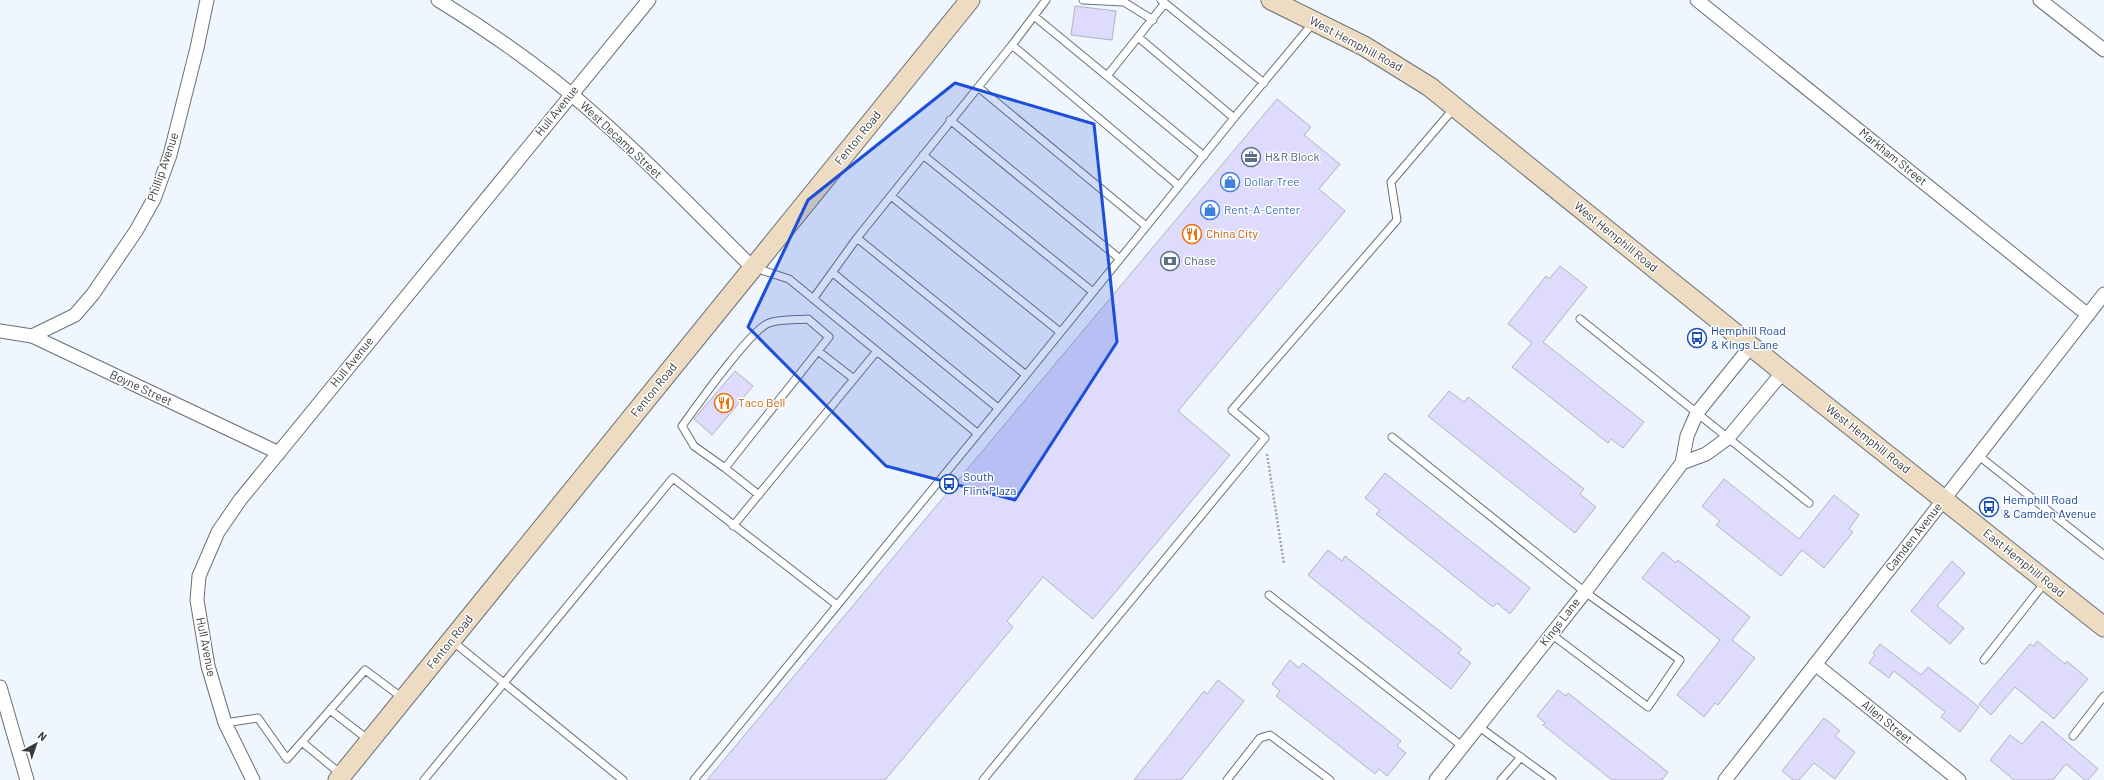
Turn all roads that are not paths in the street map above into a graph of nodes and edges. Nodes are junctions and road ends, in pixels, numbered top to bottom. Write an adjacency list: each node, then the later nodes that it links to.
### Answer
1 (207, 0): 40 (street, Phillip Avenue)
2 (438, 0): 20 (street, West Decamp Street)
3 (649, 0): 20 (street, Hull Avenue)
4 (970, 0): 31 (street, Fenton Road)
5 (1046, 0): 11 (lane)
6 (1083, 0): 12 (lane)
7 (1271, 0): 13 (street, West Hemphill Road)
8 (1697, 0): 36 (street, Markham Street)
9 (2040, 0): 16 (street)
10 (1163, 2): 12 (lane); 18 (lane)
11 (1034, 16): 15 (lane); 17 (lane)
12 (1153, 20): 14 (lane)
13 (1315, 21): 18 (lane); 21 (street, West Hemphill Road)
14 (1138, 37): 17 (lane); 22 (lane)
15 (1012, 45): 19 (lane); 26 (lane)
16 (2104, 50)
17 (1107, 76): 25 (lane)
18 (1264, 83): 22 (lane)
19 (978, 87): 23 (lane); 28 (lane)
20 (571, 94): 31 (street, West Decamp Street); 52 (street, Hull Avenue)
21 (1455, 107): 41 (street, West Hemphill Road); 88 (lane)
22 (1234, 118): 25 (lane)
23 (950, 120): 24 (lane); 30 (lane)
24 (923, 155): 27 (lane); 33 (lane)
25 (1204, 156): 26 (lane)
26 (1178, 186): 28 (lane)
27 (891, 196): 29 (lane); 39 (lane)
28 (1146, 226): 30 (lane)
29 (857, 238): 32 (lane); 45 (lane)
30 (1120, 259): 33 (lane)
31 (753, 268): 35 (lane); 67 (street, Fenton Road)
32 (833, 273): 35 (lane); 47 (lane)
33 (1093, 292): 39 (lane)
34 (2104, 294): 36 (street, Camden Avenue)
35 (813, 299): 43 (lane)
36 (2088, 315): 53 (street, Camden Avenue)
37 (1580, 319): 48 (lane)
38 (0, 331): 40 (street, Boyne Street)
39 (1060, 332): 45 (lane)
40 (32, 336): 52 (street, Boyne Street)
41 (1751, 346): 44 (street, West Hemphill Road); 48 (street, Kings Lane)
42 (818, 351): 46 (lane); 55 (lane); 55 (lane)
43 (877, 351): 46 (lane); 49 (lane)
44 (1783, 372): 51 (street); 57 (street, West Hemphill Road)
45 (1026, 374): 47 (lane)
46 (854, 379): 56 (lane)
47 (998, 408): 49 (lane)
48 (1697, 413): 51 (lane); 54 (street, Kings Lane)
49 (977, 433): 64 (lane)
50 (1392, 437): 62 (lane)
51 (1728, 438): 54 (street); 58 (lane)
52 (279, 453): 75 (street, Hull Avenue)
53 (1979, 456): 57 (street, Camden Avenue); 60 (lane)
54 (1682, 463): 62 (street, Kings Lane)
55 (725, 468): 56 (lane)
56 (759, 495): 59 (lane)
57 (1944, 499): 61 (street, East Hemphill Road); 69 (street, Camden Avenue)
58 (1809, 504)
59 (732, 526): 64 (lane); 70 (lane)
60 (2104, 555)
61 (2046, 581): 65 (street, East Hemphill Road); 68 (lane)
62 (1584, 592): 66 (street, Kings Lane); 66 (lane)
63 (1268, 595): 80 (lane)
64 (837, 605): 87 (lane)
65 (2104, 628)
66 (1551, 634): 76 (street, Kings Lane)
67 (451, 640): 70 (lane); 73 (street, Fenton Road)
68 (1984, 660)
69 (1816, 664): 94 (street, Camden Avenue); 95 (street, Allen Street)
70 (503, 682): 85 (lane); 86 (lane)
71 (0, 687): 84 (street)
72 (2104, 696): 77 (lane)
73 (404, 699): 74 (lane); 78 (street, Fenton Road)
74 (330, 710): 78 (lane); 79 (lane)
75 (225, 723): 79 (lane); 82 (street, Hull Avenue)
76 (1478, 726): 80 (street, Kings Lane); 81 (lane)
77 (2073, 736)
78 (370, 741): 83 (street, Fenton Road)
79 (302, 742): 83 (lane)
80 (1462, 746): 91 (street, Kings Lane)
81 (1521, 756): 92 (lane); 93 (lane)
82 (250, 776)
83 (340, 778)
84 (27, 780)
85 (424, 780)
86 (623, 780)
87 (694, 780)
88 (983, 780)
89 (1227, 780): 90 (lane)
90 (1330, 780)
91 (1436, 780)
92 (1501, 780)
93 (1552, 780)
94 (1725, 780)
95 (1959, 780)

